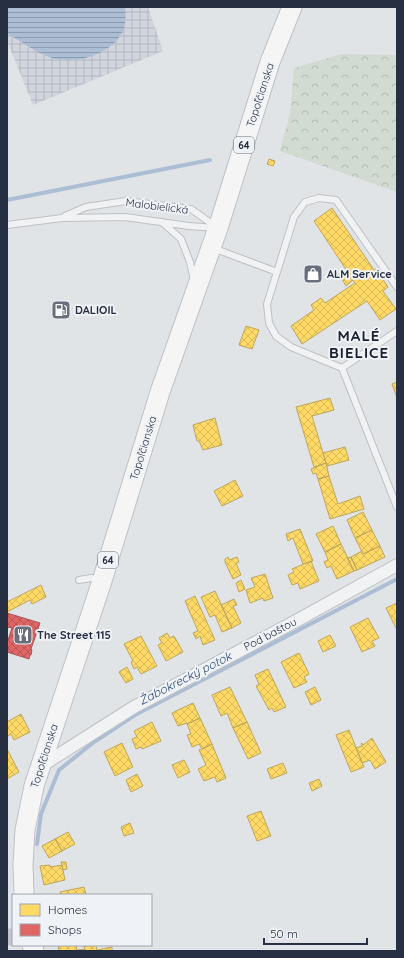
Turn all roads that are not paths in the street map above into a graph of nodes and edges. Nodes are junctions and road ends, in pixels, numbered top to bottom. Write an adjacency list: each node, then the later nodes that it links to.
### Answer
1 (292, 7): 5 (main road, Topoľčianska / 64)
2 (62, 218): 3 (lane, Malobielická); 4 (lane, Malobielická); 5 (lane, Malobielická)
3 (162, 222): 5 (lane, Malobielická); 8 (lane, Malobielická)
4 (7, 225)
5 (218, 228): 6 (main road, Topoľčianska / 64)
6 (211, 247): 7 (lane); 8 (main road, Topoľčianska / 64)
7 (277, 272): 9 (lane); 11 (lane)
8 (196, 287): 15 (main road, Topoľčianska / 64)
9 (397, 287)
10 (397, 331): 11 (lane)
11 (342, 368): 12 (lane)
12 (397, 507)
13 (397, 565): 16 (street, Pod baštou)
14 (79, 580): 15 (lane)
15 (102, 581): 16 (main road, Topoľčianska / 64)
16 (41, 766): 17 (main road, Topoľčianska / 64)
17 (24, 894)

